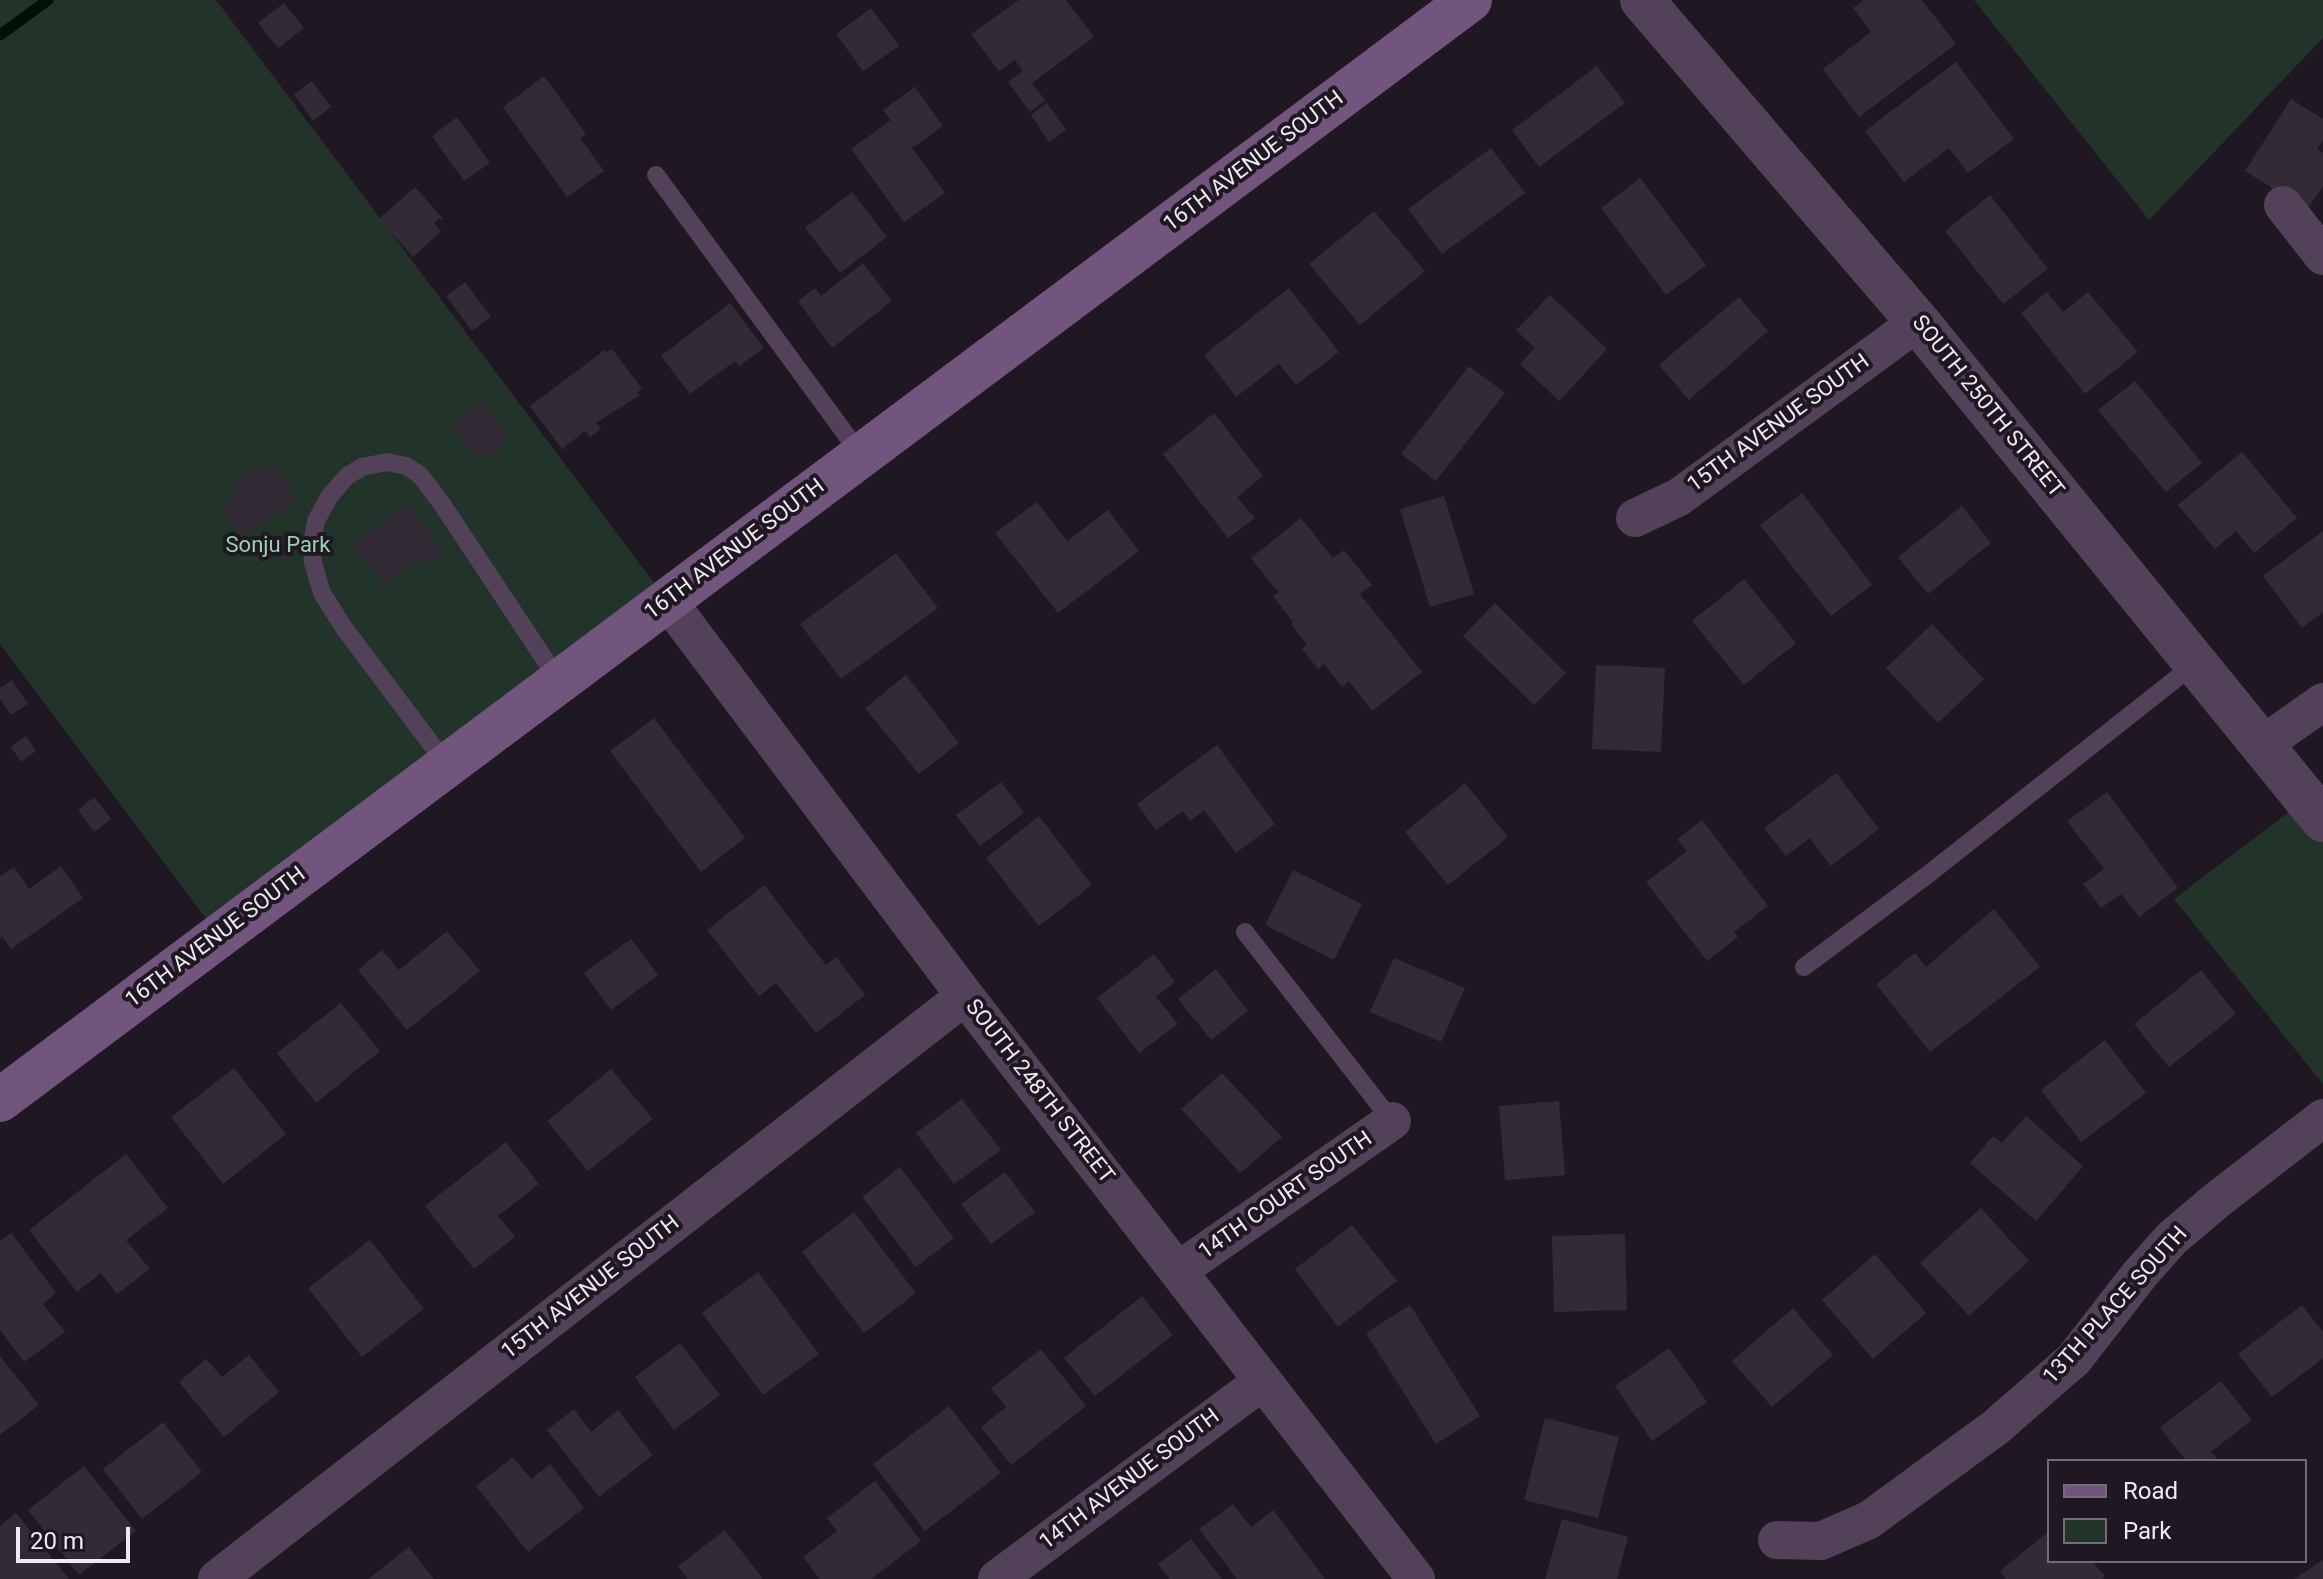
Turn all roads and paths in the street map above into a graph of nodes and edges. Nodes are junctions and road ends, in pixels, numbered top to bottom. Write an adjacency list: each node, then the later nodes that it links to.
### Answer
1 (1470, 0): 7 (main road, 16TH AVENUE SOUTH)
2 (1642, 0): 6 (street, SOUTH 250TH STREET)
3 (656, 175): 7 (lane)
4 (2283, 205): 5 (street)
5 (2323, 256)
6 (1918, 322): 8 (street, 15TH AVENUE SOUTH); 10 (street, SOUTH 250TH STREET)
7 (861, 455): 9 (main road, 16TH AVENUE SOUTH)
8 (1635, 518)
9 (667, 600): 11 (main road, 16TH AVENUE SOUTH); 18 (street, SOUTH 248TH STREET)
10 (2196, 663): 13 (street, SOUTH 250TH STREET); 17 (lane)
11 (559, 681): 14 (main road, 16TH AVENUE SOUTH); 14 (lane)
12 (2323, 702): 13 (street)
13 (2262, 745): 15 (street, SOUTH 250TH STREET)
14 (447, 765): 19 (main road, 16TH AVENUE SOUTH)
15 (2323, 820)
16 (1245, 932): 21 (lane)
17 (1804, 967)
18 (965, 996): 22 (street, SOUTH 248TH STREET); 25 (street, 15TH AVENUE SOUTH)
19 (0, 1100)
20 (2323, 1118): 24 (street, 13TH PLACE SOUTH)
21 (1392, 1121): 22 (street, 14TH COURT SOUTH)
22 (1179, 1270): 23 (street, SOUTH 248TH STREET)
23 (1263, 1381): 26 (street, 14TH AVENUE SOUTH); 27 (street, SOUTH 248TH STREET)
24 (1777, 1540)
25 (217, 1579)
26 (997, 1579)
27 (1416, 1579)

